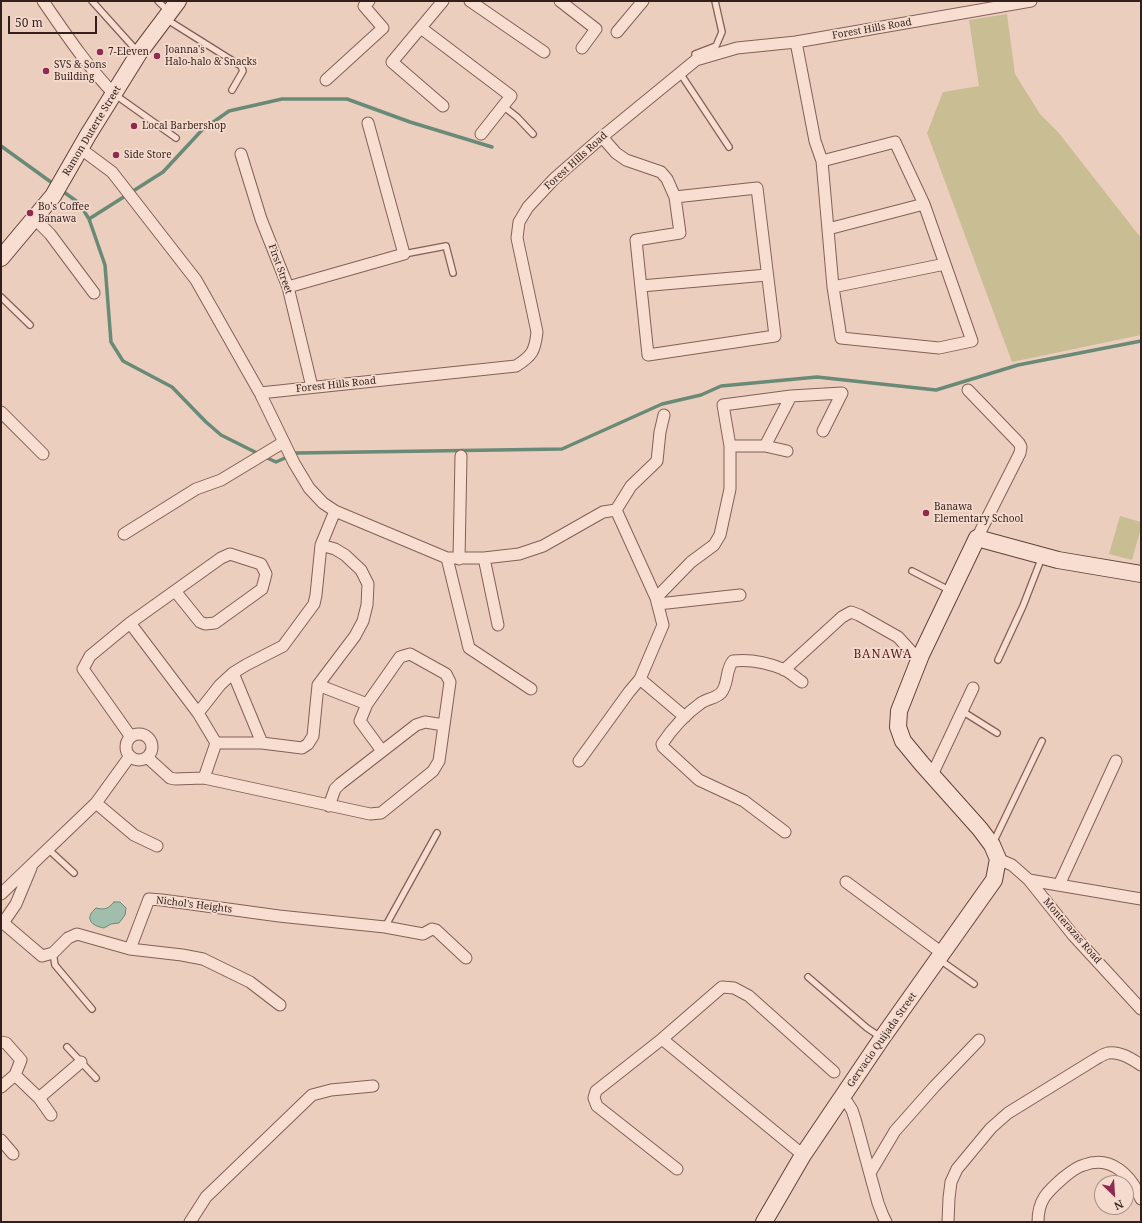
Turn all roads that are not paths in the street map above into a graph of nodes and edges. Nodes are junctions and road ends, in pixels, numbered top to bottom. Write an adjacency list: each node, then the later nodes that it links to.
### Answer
1 (43, 1): 22 (street)
2 (92, 1): 17 (lane)
3 (158, 1): 11 (lane)
4 (369, 1): 20 (street)
5 (443, 1): 12 (street)
6 (470, 1): 16 (street)
7 (560, 1): 15 (street)
8 (643, 1): 13 (street)
9 (715, 1): 18 (lane)
10 (1031, 1): 14 (street, Forest Hills Road)
11 (171, 11): 17 (street, Ramon Duterte Street); 21 (lane)
12 (421, 28): 23 (street); 24 (street)
13 (617, 32)
14 (796, 42): 18 (street, Forest Hills Road); 33 (street)
15 (582, 48)
16 (544, 52)
17 (139, 53): 22 (street, Ramon Duterte Street)
18 (696, 60): 19 (street, Forest Hills Road)
19 (680, 73): 28 (street, Forest Hills Road); 30 (lane)
20 (326, 80)
21 (232, 90)
22 (114, 94): 29 (lane); 31 (street, Ramon Duterte Street)
23 (443, 106)
24 (503, 106): 26 (street); 27 (lane)
25 (368, 122): 38 (street)
26 (481, 134)
27 (533, 134)
28 (602, 136): 34 (street); 49 (street, Forest Hills Road)
29 (176, 138)
30 (729, 147)
31 (81, 149): 36 (street, Ramon Duterte Street); 51 (street)
32 (241, 154): 45 (street, First Street)
33 (822, 161): 35 (street); 37 (street)
34 (675, 197): 42 (street); 43 (street)
35 (924, 204): 37 (street); 40 (street)
36 (35, 220): 39 (street, Ramon Duterte Street); 46 (street)
37 (828, 230): 44 (street)
38 (404, 254): 41 (lane); 45 (street)
39 (1, 258)
40 (945, 264): 44 (street); 44 (street)
41 (453, 273)
42 (767, 275): 43 (street); 43 (street)
43 (641, 286)
44 (833, 287)
45 (288, 288): 49 (street, First Street)
46 (94, 293)
47 (1, 297): 48 (lane)
48 (30, 324)
49 (312, 387): 51 (street, Forest Hills Road)
50 (968, 390): 65 (street)
51 (260, 393): 56 (street)
52 (791, 396): 55 (street); 57 (street); 58 (street)
53 (1, 412): 60 (street)
54 (664, 415): 63 (street)
55 (823, 431)
56 (285, 444): 62 (street); 64 (street)
57 (730, 446): 58 (street); 76 (street)
58 (765, 446): 59 (street)
59 (787, 451)
60 (42, 454)
61 (461, 456): 70 (street)
62 (335, 510): 66 (street); 68 (street)
63 (616, 510): 69 (street); 76 (street)
64 (124, 534)
65 (977, 538): 67 (street); 74 (street)
66 (321, 545): 82 (street); 85 (street)
67 (1043, 556): 72 (street); 80 (lane)
68 (447, 558): 70 (street); 87 (street)
69 (484, 558): 70 (street); 78 (street)
70 (459, 559)
71 (912, 571): 74 (lane)
72 (1141, 574)
73 (175, 592): 73 (street); 77 (street)
74 (951, 592): 79 (street)
75 (740, 595): 76 (street)
76 (657, 601): 83 (street)
77 (130, 624): 90 (street); 94 (street)
78 (498, 625)
79 (920, 660): 81 (street); 103 (street)
80 (998, 660)
81 (784, 670): 84 (street); 91 (street)
82 (233, 673): 90 (street); 97 (street)
83 (640, 679): 91 (street); 101 (street)
84 (802, 682)
85 (318, 685): 88 (street); 97 (street)
86 (973, 688): 89 (street)
87 (531, 689)
88 (366, 704): 92 (street); 98 (street)
89 (962, 711): 93 (lane); 103 (street)
90 (198, 713): 96 (street)
91 (685, 717): 107 (street)
92 (444, 725): 98 (street); 106 (street)
93 (997, 733)
94 (131, 737): 99 (street); 100 (street)
95 (1042, 741): 109 (lane)
96 (216, 743): 97 (street); 104 (street)
97 (262, 743)
98 (382, 750): 106 (street)
99 (130, 756): 100 (street); 105 (street)
100 (148, 758): 104 (street)
101 (580, 761)
102 (1116, 761): 117 (street)
103 (932, 775): 109 (street)
104 (204, 778): 106 (street)
105 (96, 803): 110 (street); 111 (street)
106 (330, 806)
107 (785, 832)
108 (438, 833): 121 (lane)
109 (992, 845): 112 (street)
110 (156, 846)
111 (48, 849): 113 (street); 114 (lane)
112 (998, 860): 115 (street, Monterazas Road); 124 (street, Gervacio Quijada Street)
113 (33, 863): 118 (street); 120 (street)
114 (74, 873)
115 (1029, 880): 117 (street); 130 (street, Monterazas Road)
116 (846, 882): 124 (street)
117 (1059, 885): 119 (street)
118 (1, 894)
119 (1141, 899)
120 (2, 922): 123 (street)
121 (384, 927): 122 (street, Nichol's Heights); 125 (street, Nichol's Heights)
122 (130, 949): 123 (street); 128 (street)
123 (53, 953): 129 (lane)
124 (940, 956): 127 (lane); 131 (street, Gervacio Quijada Street)
125 (466, 958)
126 (808, 977): 131 (lane)
127 (974, 984)
128 (280, 1005)
129 (92, 1009)
130 (1141, 1010)
131 (882, 1038): 143 (street, Gervacio Quijada Street)
132 (662, 1039): 138 (street); 148 (street); 149 (street)
133 (978, 1040): 150 (street)
134 (1, 1042): 139 (street)
135 (67, 1047): 136 (lane)
136 (81, 1062): 140 (lane); 144 (street)
137 (1141, 1065): 155 (street)
138 (834, 1072)
139 (15, 1075): 142 (street); 144 (street)
140 (96, 1078)
141 (373, 1086): 152 (street)
142 (1, 1087)
143 (843, 1096): 148 (street, Gervacio Quijada Street); 150 (street)
144 (39, 1098): 145 (street)
145 (51, 1115)
146 (1, 1140): 147 (street)
147 (13, 1154)
148 (803, 1155): 153 (street, Gervacio Quijada Street)
149 (677, 1169)
150 (870, 1173): 154 (street)
151 (1141, 1199): 156 (street)
152 (190, 1222)
153 (764, 1222)
154 (886, 1222)
155 (948, 1222)
156 (1038, 1222)

